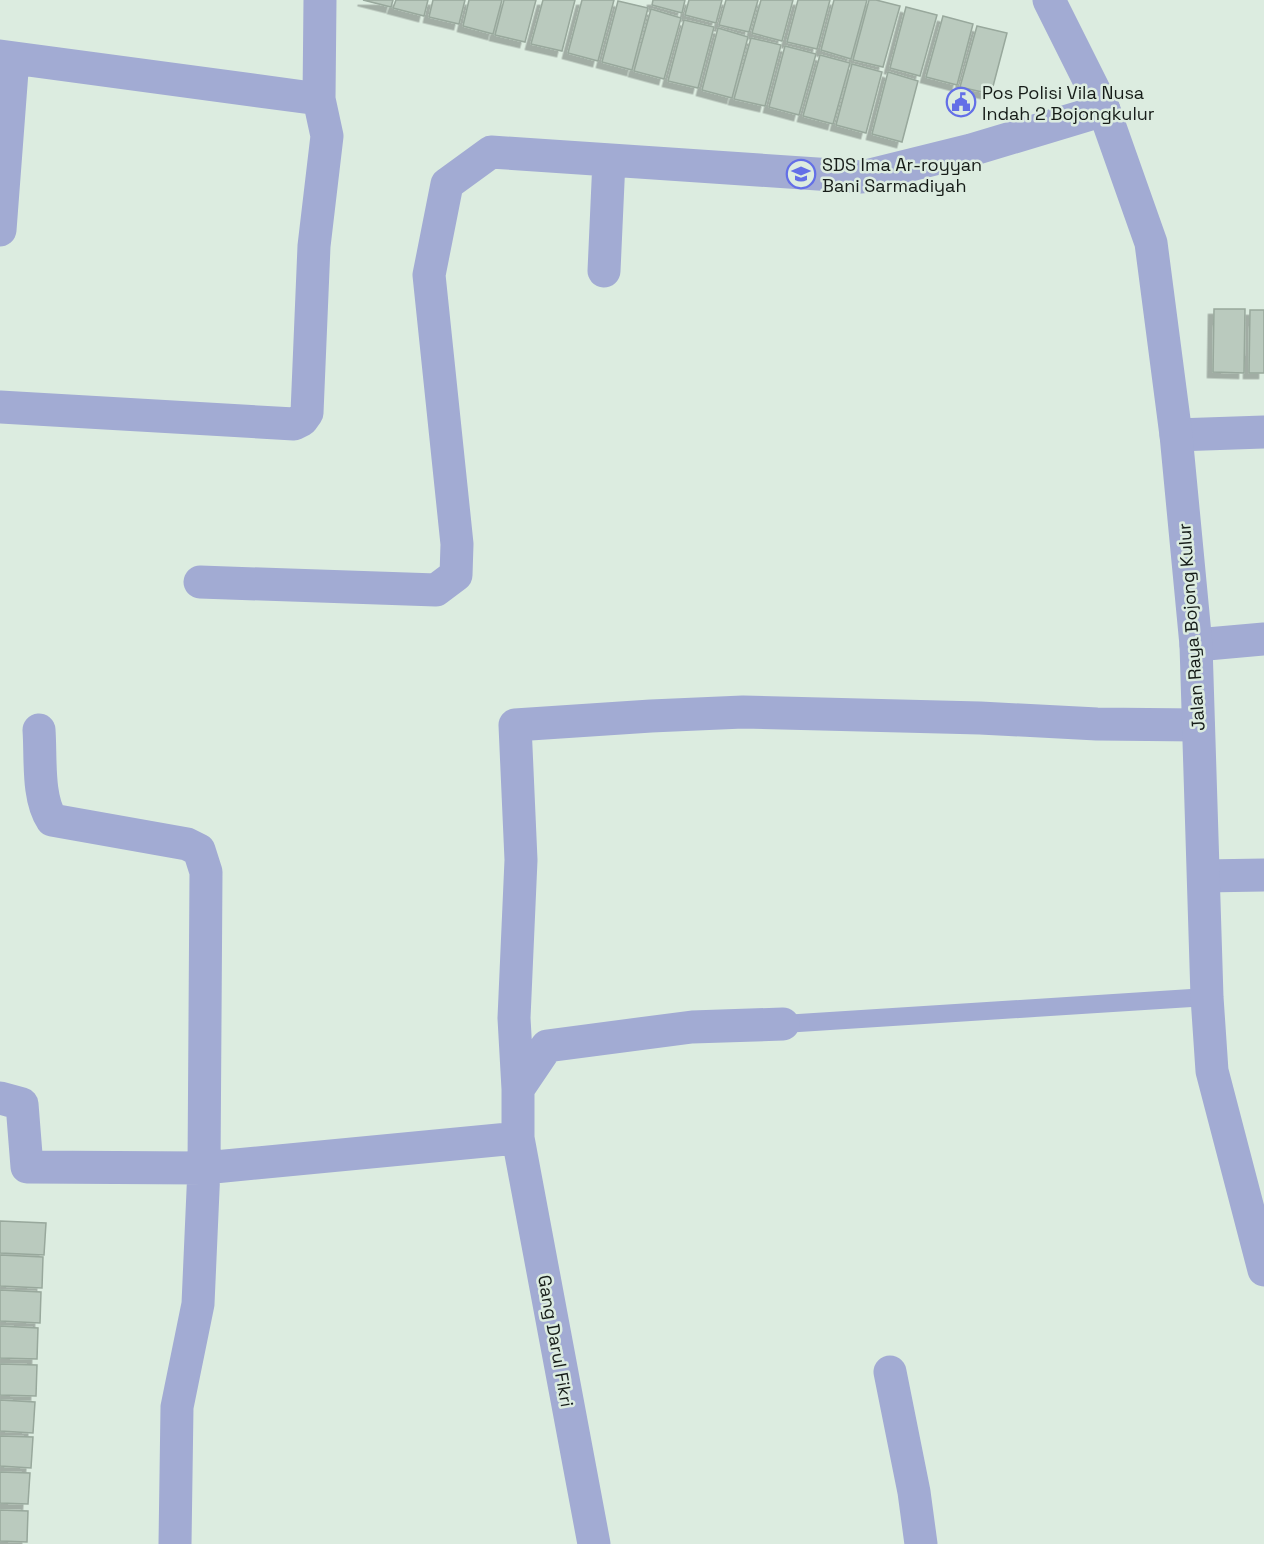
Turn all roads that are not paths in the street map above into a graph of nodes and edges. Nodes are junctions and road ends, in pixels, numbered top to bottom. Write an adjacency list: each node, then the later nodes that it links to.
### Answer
1 (320, 0): 4 (street)
2 (1049, 0): 5 (street, Jalan Raya Bojong Kulur)
3 (7, 57): 4 (street); 7 (street)
4 (319, 99): 9 (street)
5 (1104, 110): 6 (street); 11 (street, Jalan Raya Bojong Kulur)
6 (609, 160): 8 (street); 12 (street)
7 (0, 230)
8 (604, 271)
9 (0, 407)
10 (1264, 432): 11 (street)
11 (1176, 435): 14 (street, Jalan Raya Bojong Kulur)
12 (200, 582)
13 (1264, 639): 14 (street)
14 (1196, 645): 15 (street, Jalan Raya Bojong Kulur)
15 (1198, 725): 18 (street, Jalan Raya Bojong Kulur); 21 (street, Gang Darul Fikri)
16 (39, 730): 24 (street)
17 (1264, 875): 18 (street)
18 (1204, 876): 19 (street, Jalan Raya Bojong Kulur)
19 (1207, 998): 20 (lane); 25 (street, Jalan Raya Bojong Kulur)
20 (783, 1024): 21 (street)
21 (518, 1089): 23 (street, Gang Darul Fikri)
22 (0, 1098): 24 (street)
23 (518, 1138): 24 (street); 28 (street, Gang Darul Fikri)
24 (204, 1168): 27 (street)
25 (1263, 1261)
26 (890, 1372): 29 (street)
27 (175, 1544)
28 (594, 1544)
29 (921, 1544)

